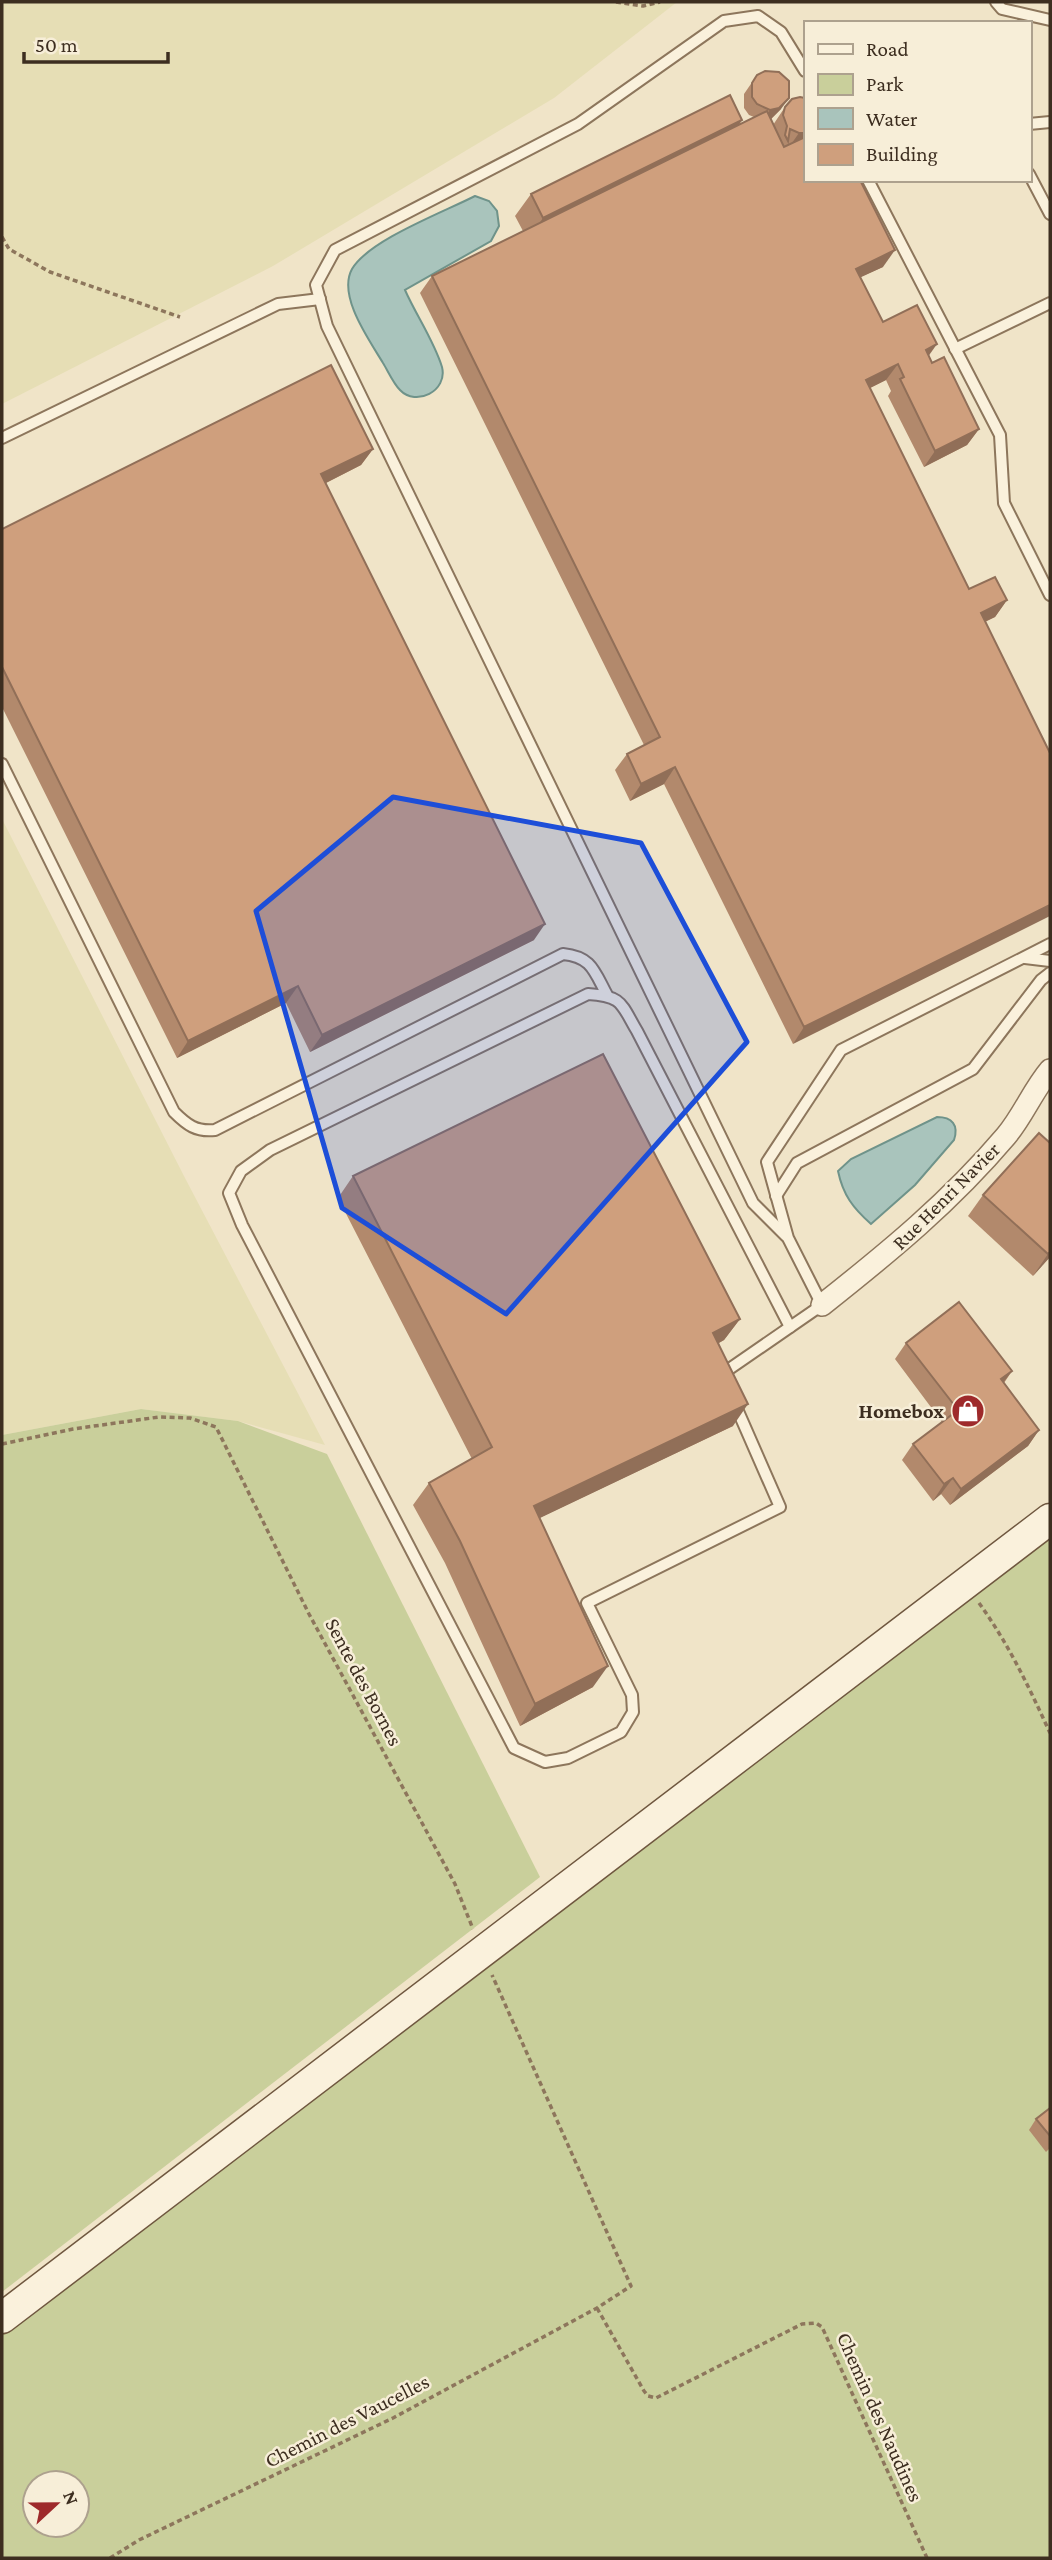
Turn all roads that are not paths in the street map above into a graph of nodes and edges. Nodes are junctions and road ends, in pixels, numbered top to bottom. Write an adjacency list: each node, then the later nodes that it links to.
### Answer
1 (996, 2): 2 (lane)
2 (1050, 20)
3 (804, 69): 9 (lane)
4 (1050, 122): 5 (lane)
5 (1031, 124)
6 (1031, 178): 8 (lane)
7 (869, 182): 11 (lane)
8 (1050, 214)
9 (320, 299): 12 (lane); 22 (lane)
10 (1050, 303): 11 (lane)
11 (955, 349): 13 (lane)
12 (2, 438)
13 (1050, 595)
14 (2, 764): 19 (lane)
15 (1050, 944): 16 (lane)
16 (1024, 957): 17 (lane); 21 (lane)
17 (1050, 961)
18 (1050, 973): 21 (lane)
19 (607, 995): 24 (lane); 24 (lane)
20 (1050, 1070): 23 (street, Rue Henri Navier)
21 (776, 1196): 22 (lane)
22 (788, 1238): 23 (lane)
23 (822, 1306): 24 (lane)
24 (790, 1327)
25 (1050, 1519): 26 (street)
26 (2, 2318)

